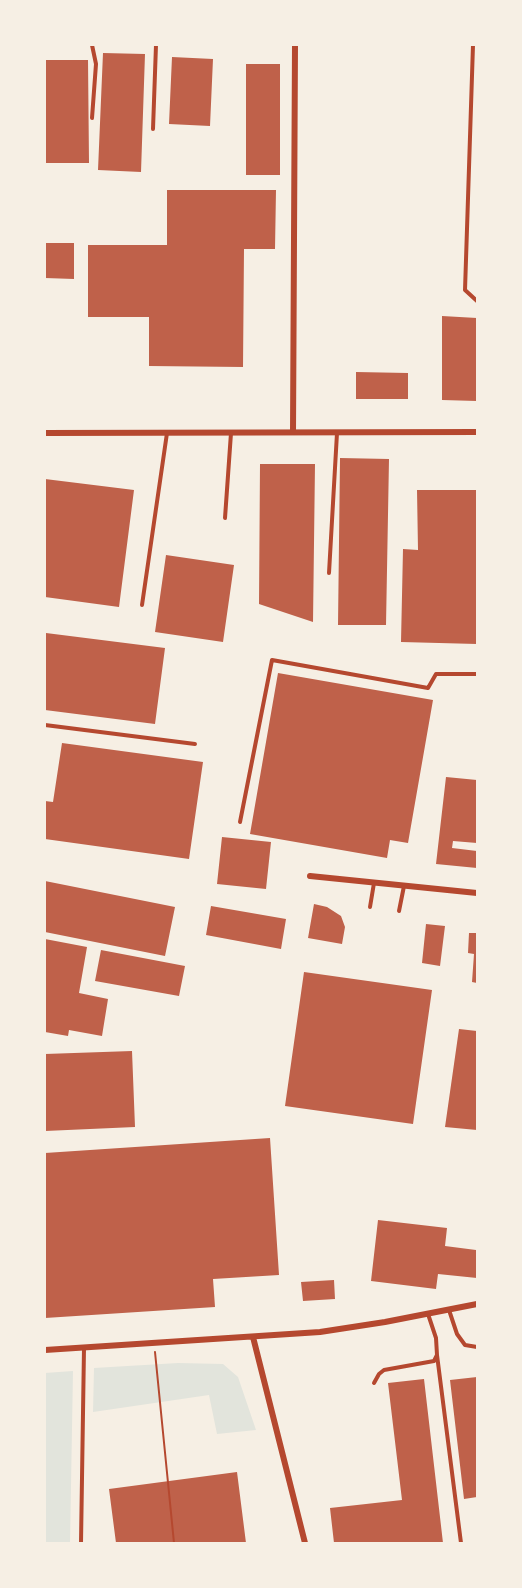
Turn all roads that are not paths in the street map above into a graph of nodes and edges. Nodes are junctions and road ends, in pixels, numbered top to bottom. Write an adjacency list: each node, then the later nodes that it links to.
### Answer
1 (92, 45): 5 (lane)
2 (156, 45): 6 (lane)
3 (295, 45): 11 (street)
4 (473, 45): 7 (lane)
5 (92, 118)
6 (153, 129)
7 (477, 301)
8 (45, 432): 9 (street)
9 (167, 432): 10 (street); 16 (lane)
10 (231, 432): 11 (street); 14 (lane)
11 (293, 432): 12 (street)
12 (337, 432): 13 (street); 15 (lane)
13 (477, 432)
14 (225, 518)
15 (329, 573)
16 (142, 605)
17 (477, 674): 20 (lane)
18 (45, 725): 19 (lane)
19 (195, 744)
20 (240, 822)
21 (310, 876): 22 (street)
22 (374, 883): 23 (street); 25 (lane)
23 (404, 886): 24 (street); 26 (lane)
24 (477, 893)
25 (370, 907)
26 (399, 911)
27 (477, 1304): 28 (street)
28 (449, 1310): 29 (street); 31 (lane)
29 (428, 1314): 30 (street); 34 (lane)
30 (253, 1337): 32 (street); 37 (street)
31 (477, 1347)
32 (84, 1348): 33 (street); 36 (lane)
33 (45, 1350)
34 (436, 1355): 35 (lane); 38 (lane)
35 (374, 1383)
36 (81, 1543)
37 (305, 1543)
38 (460, 1543)

